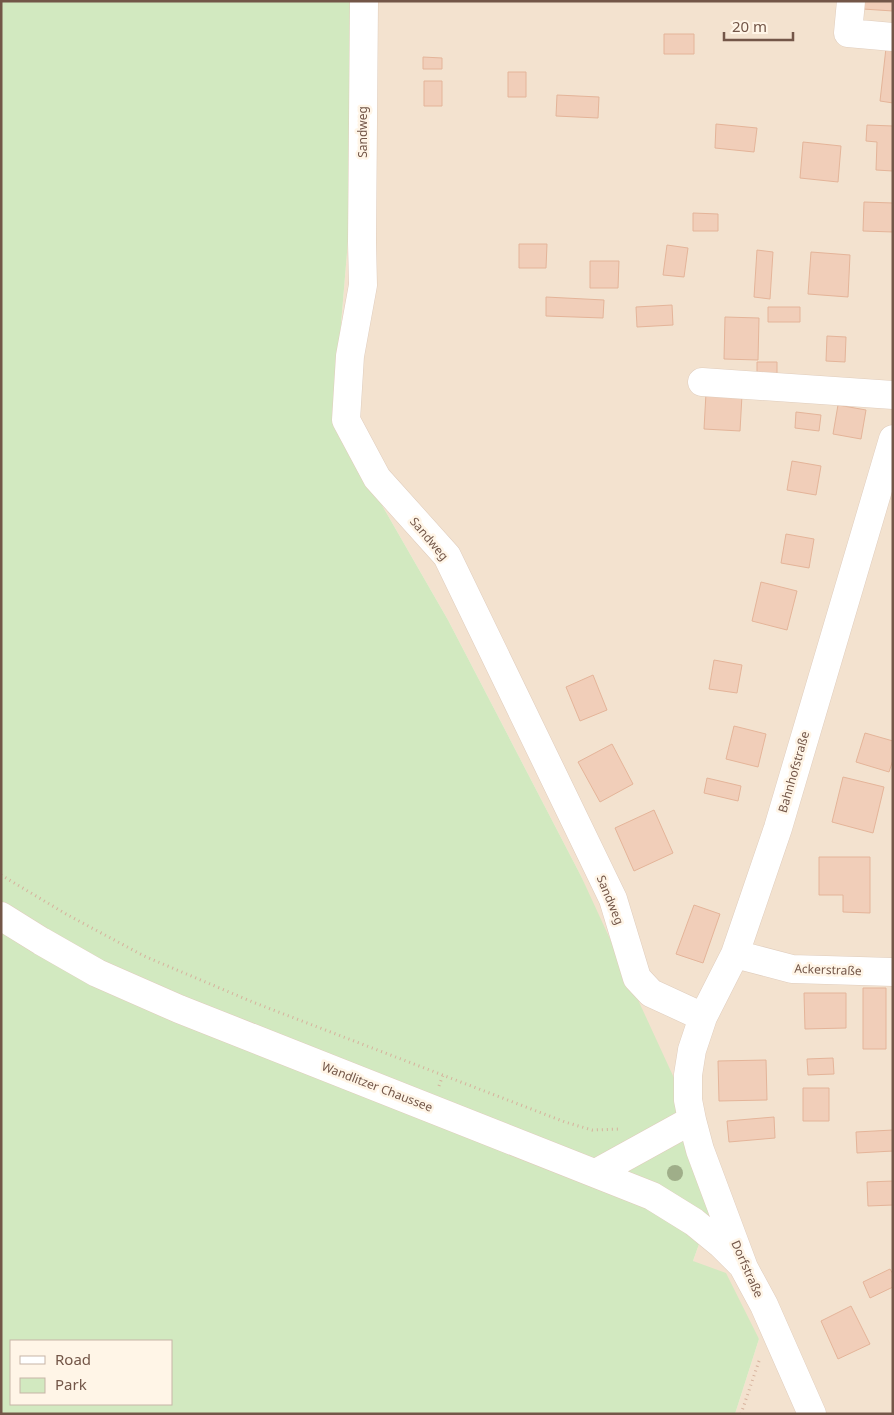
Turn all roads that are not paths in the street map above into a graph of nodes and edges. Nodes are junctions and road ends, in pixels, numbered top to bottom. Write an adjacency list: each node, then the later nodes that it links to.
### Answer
1 (364, 1): 10 (street, Sandweg)
2 (851, 1): 3 (street)
3 (893, 37)
4 (702, 382): 5 (street)
5 (893, 395)
6 (893, 439): 8 (street, Bahnhofstraße)
7 (1, 916): 12 (street, Wandlitzer Chaussee)
8 (735, 954): 9 (street, Ackerstraße); 10 (street, Bahnhofstraße)
9 (893, 972)
10 (704, 1017): 11 (street, Bahnhofstraße)
11 (690, 1110): 12 (street); 13 (street, Dorfstraße)
12 (596, 1173): 13 (street, Wandlitzer Chaussee)
13 (744, 1268): 14 (street, Dorfstraße)
14 (812, 1414)

